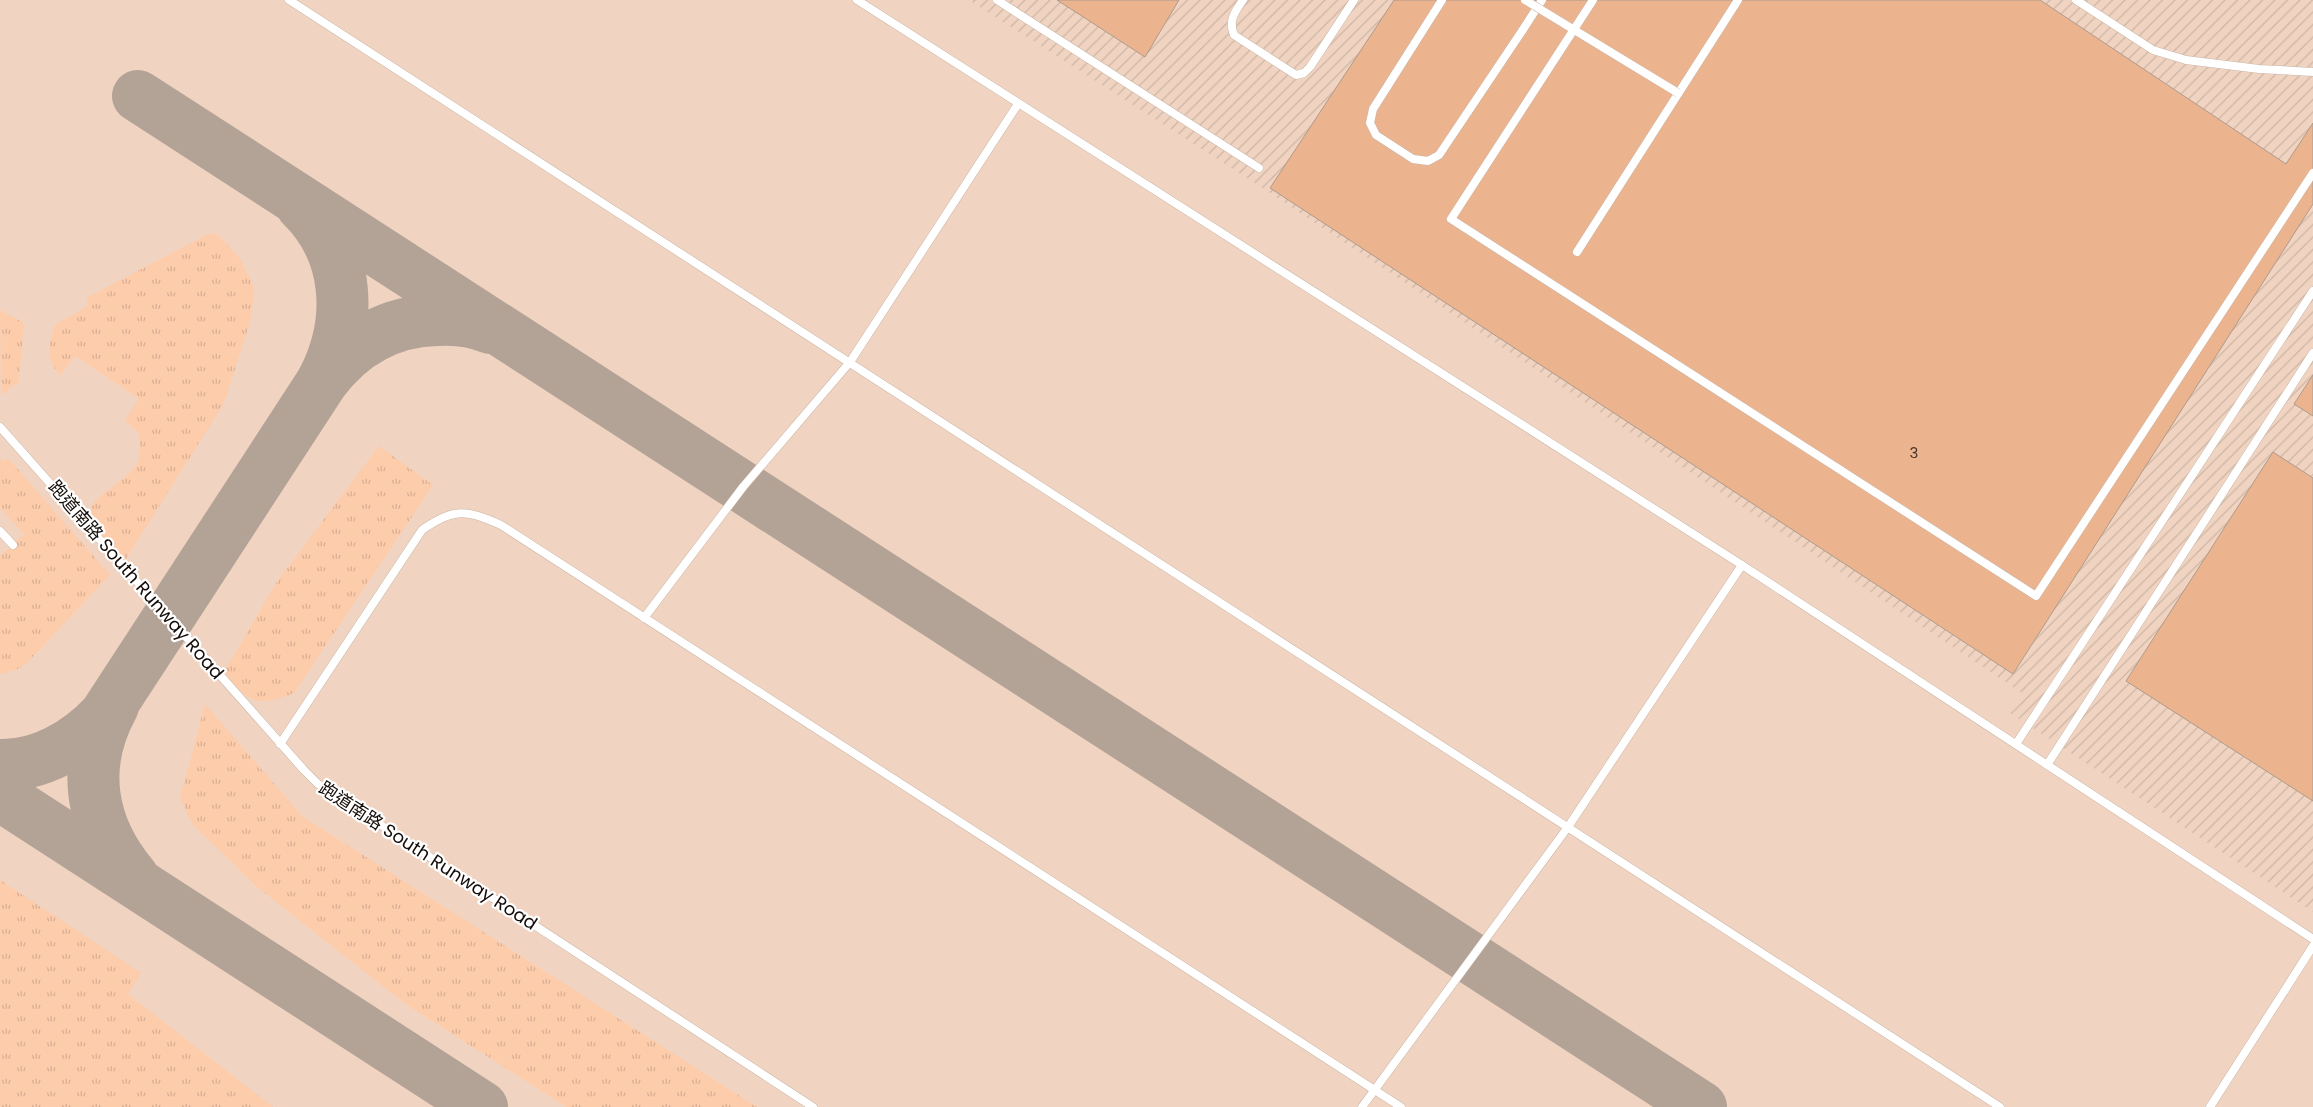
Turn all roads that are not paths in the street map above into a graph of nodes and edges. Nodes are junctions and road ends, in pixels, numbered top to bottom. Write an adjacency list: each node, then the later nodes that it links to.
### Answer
1 (289, 0): 20 (lane)
2 (857, 0): 14 (lane)
3 (997, 0): 15 (lane)
4 (1243, 0): 5 (lane)
5 (1354, 0)
6 (1442, 0): 8 (lane, bridge)
7 (1525, 0): 13 (lane, bridge)
8 (1542, 0)
9 (1593, 0): 16 (lane, bridge)
10 (1738, 0): 13 (lane)
11 (2076, 0): 12 (lane)
12 (2313, 72)
13 (1678, 93): 17 (lane)
14 (1018, 104): 20 (lane); 24 (lane)
15 (1259, 168)
16 (2313, 173)
17 (1577, 252)
18 (2313, 291): 27 (lane)
19 (2313, 353): 28 (lane)
20 (850, 362): 25 (lane); 29 (lane)
21 (0, 427): 26 (lane, 跑道南路 South Runway Road)
22 (0, 531): 23 (lane)
23 (13, 545)
24 (1742, 565): 27 (lane); 29 (lane)
25 (644, 618): 26 (lane); 32 (lane)
26 (280, 744): 33 (lane, 跑道南路 South Runway Road)
27 (2016, 744): 28 (lane)
28 (2048, 765): 30 (lane)
29 (1568, 827): 32 (lane); 36 (lane)
30 (2313, 939)
31 (2313, 946): 37 (lane)
32 (1374, 1089): 34 (lane); 35 (lane)
33 (814, 1107)
34 (1362, 1107)
35 (1401, 1107)
36 (2000, 1107)
37 (2210, 1107)

